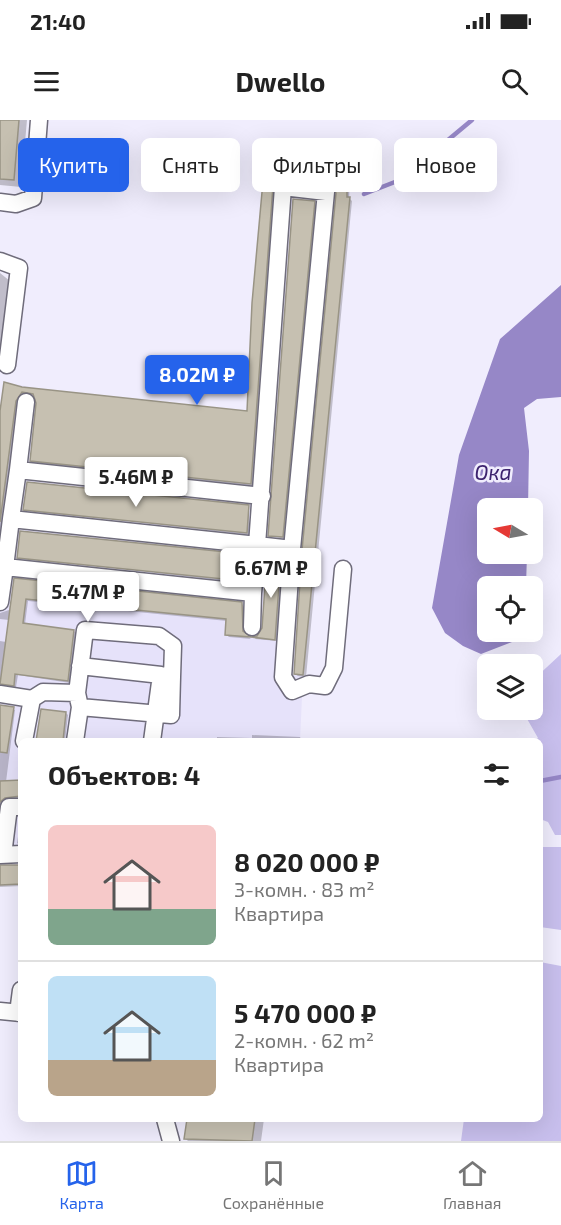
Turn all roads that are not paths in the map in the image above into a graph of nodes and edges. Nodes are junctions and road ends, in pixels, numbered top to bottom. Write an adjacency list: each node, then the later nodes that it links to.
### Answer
1 (39, 120): 2 (street)
2 (0, 202)
3 (0, 261): 4 (street)
4 (7, 364)
5 (26, 402): 6 (street)
6 (18, 470): 7 (street); 8 (street)
7 (262, 496): 9 (street); 10 (street)
8 (11, 519): 9 (street); 11 (street)
9 (257, 545): 10 (street); 13 (street)
10 (292, 549): 12 (street)
11 (5, 567): 13 (street); 14 (street)
12 (343, 569)
13 (253, 592): 15 (street)
14 (0, 602)
15 (252, 627)
16 (80, 666): 17 (street); 17 (street); 20 (street)
17 (167, 676): 21 (street)
18 (0, 694): 19 (street)
19 (32, 699): 20 (street); 22 (street)
20 (79, 700): 21 (street); 23 (street)
21 (156, 715): 24 (street)
22 (25, 738)
23 (75, 738)
24 (152, 738)
25 (18, 807): 27 (street)
26 (18, 854): 27 (street)
27 (1, 855)
28 (0, 1011): 29 (street)
29 (18, 1013)
30 (166, 1122): 31 (street)
31 (171, 1141)

